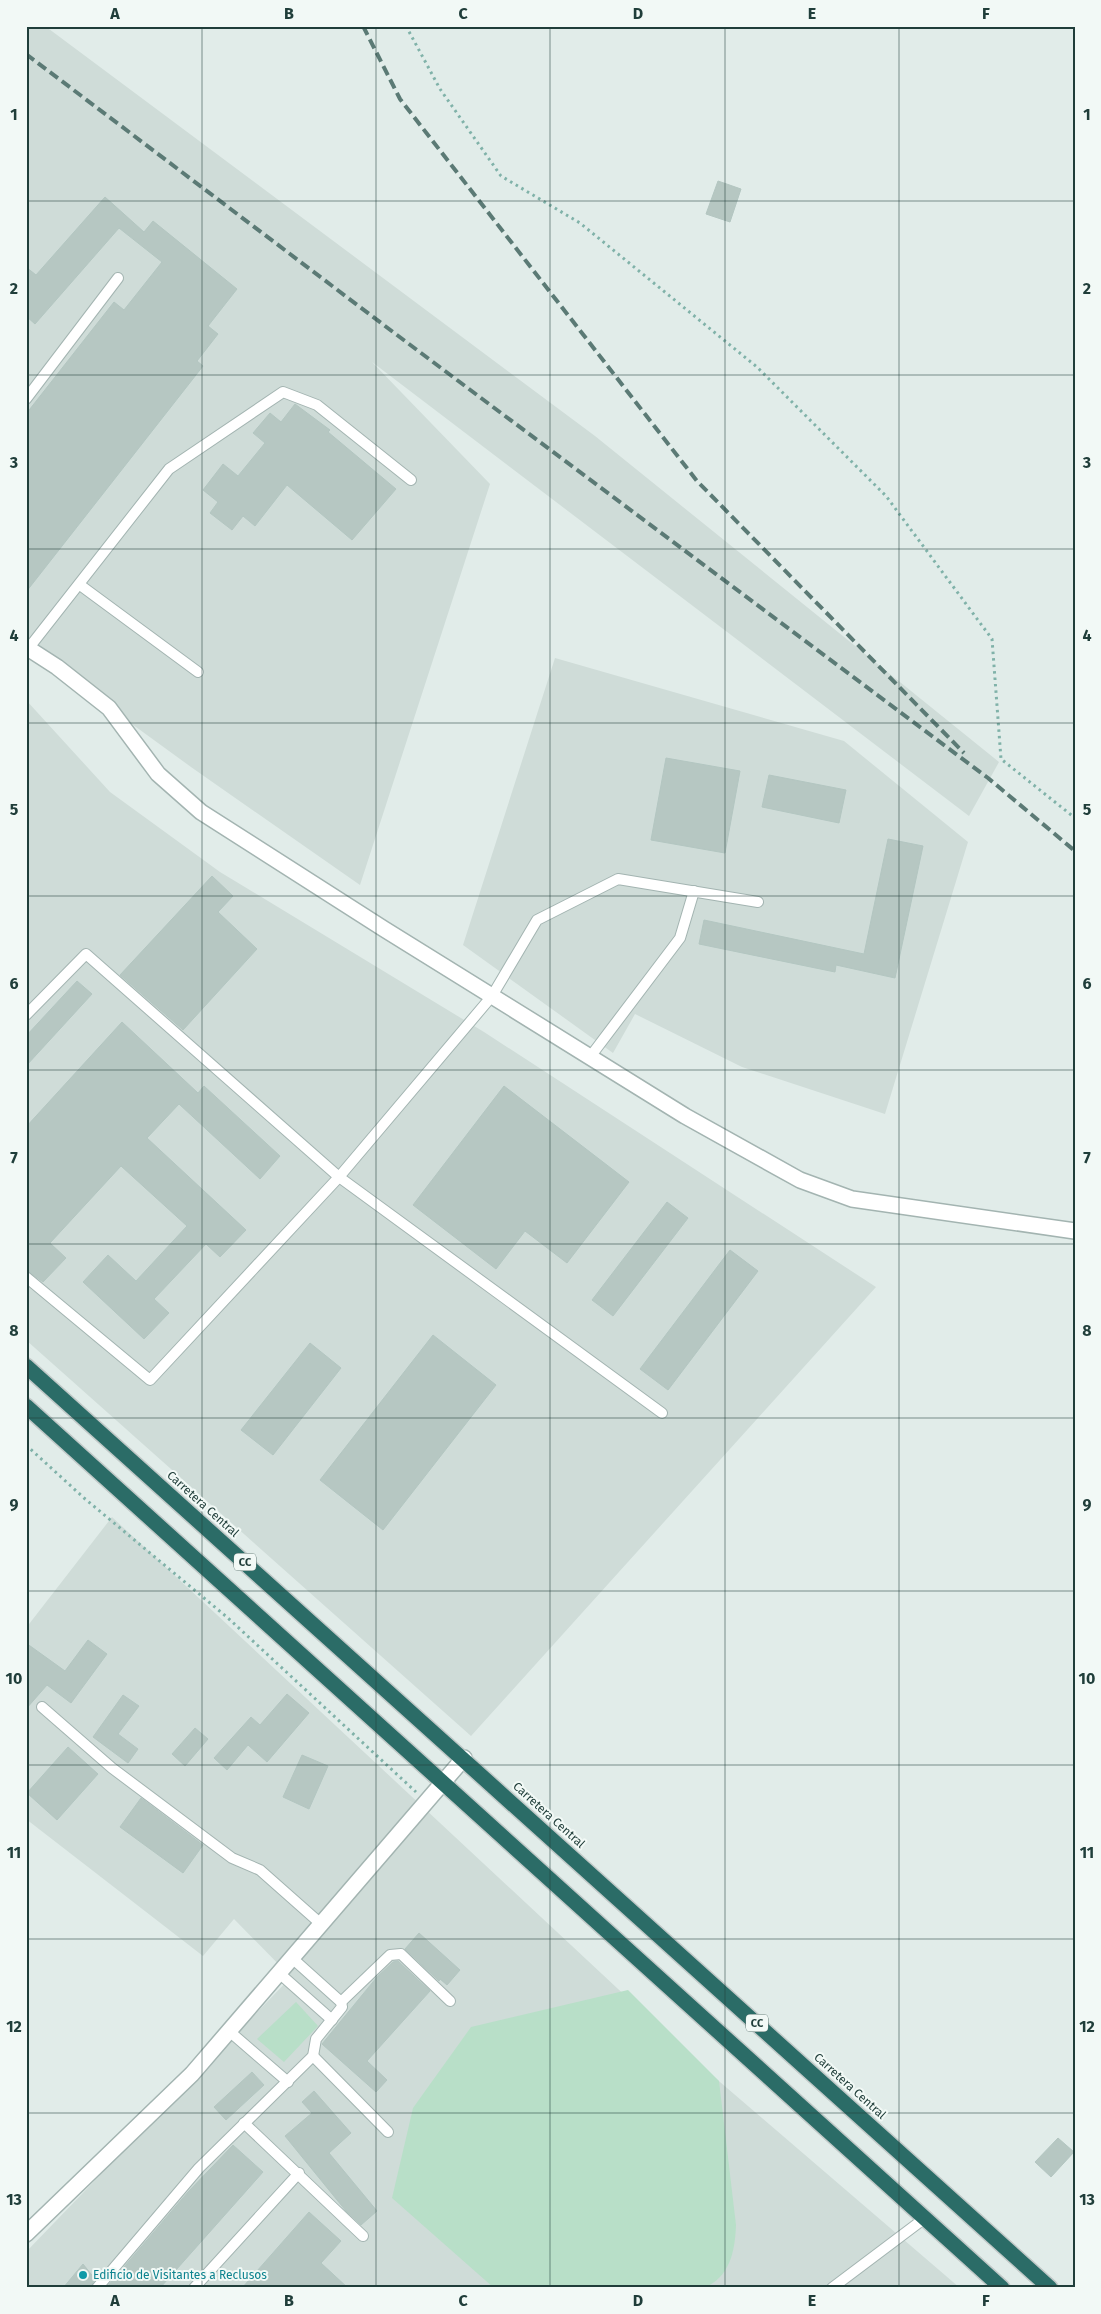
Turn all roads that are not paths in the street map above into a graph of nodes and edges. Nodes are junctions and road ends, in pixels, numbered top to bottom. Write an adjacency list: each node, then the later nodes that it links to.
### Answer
1 (118, 278): 2 (lane)
2 (26, 399)
3 (411, 480): 4 (lane)
4 (80, 585): 5 (lane); 6 (lane)
5 (27, 648): 9 (street)
6 (198, 672)
7 (694, 891): 8 (lane); 9 (lane); 11 (lane)
8 (758, 902)
9 (492, 996): 11 (street); 12 (lane)
10 (26, 1016): 12 (lane)
11 (590, 1057): 13 (street)
12 (339, 1177): 14 (lane); 17 (lane)
13 (1075, 1231)
14 (26, 1277)
15 (26, 1366): 19 (highway, Carretera Central / CC)
16 (26, 1406): 20 (highway, CC)
17 (662, 1413)
18 (42, 1707): 21 (lane)
19 (464, 1758): 20 (street); 40 (highway, Carretera Central / CC)
20 (444, 1782): 21 (street); 33 (highway, CC)
21 (321, 1924): 22 (street)
22 (292, 1958): 23 (street); 25 (lane)
23 (279, 1973): 26 (lane); 27 (street)
24 (450, 2001): 25 (lane)
25 (341, 2002): 26 (lane)
26 (332, 2020): 28 (lane)
27 (229, 2031): 29 (lane); 34 (street)
28 (313, 2056): 29 (lane); 31 (lane)
29 (288, 2082): 30 (lane)
30 (244, 2123): 32 (lane); 36 (lane)
31 (388, 2132)
32 (299, 2173): 35 (lane); 37 (lane)
33 (925, 2218): 38 (lane); 39 (highway, CC)
34 (26, 2234)
35 (363, 2236)
36 (97, 2288)
37 (194, 2288)
38 (832, 2288)
39 (1002, 2288)
40 (1050, 2288)

